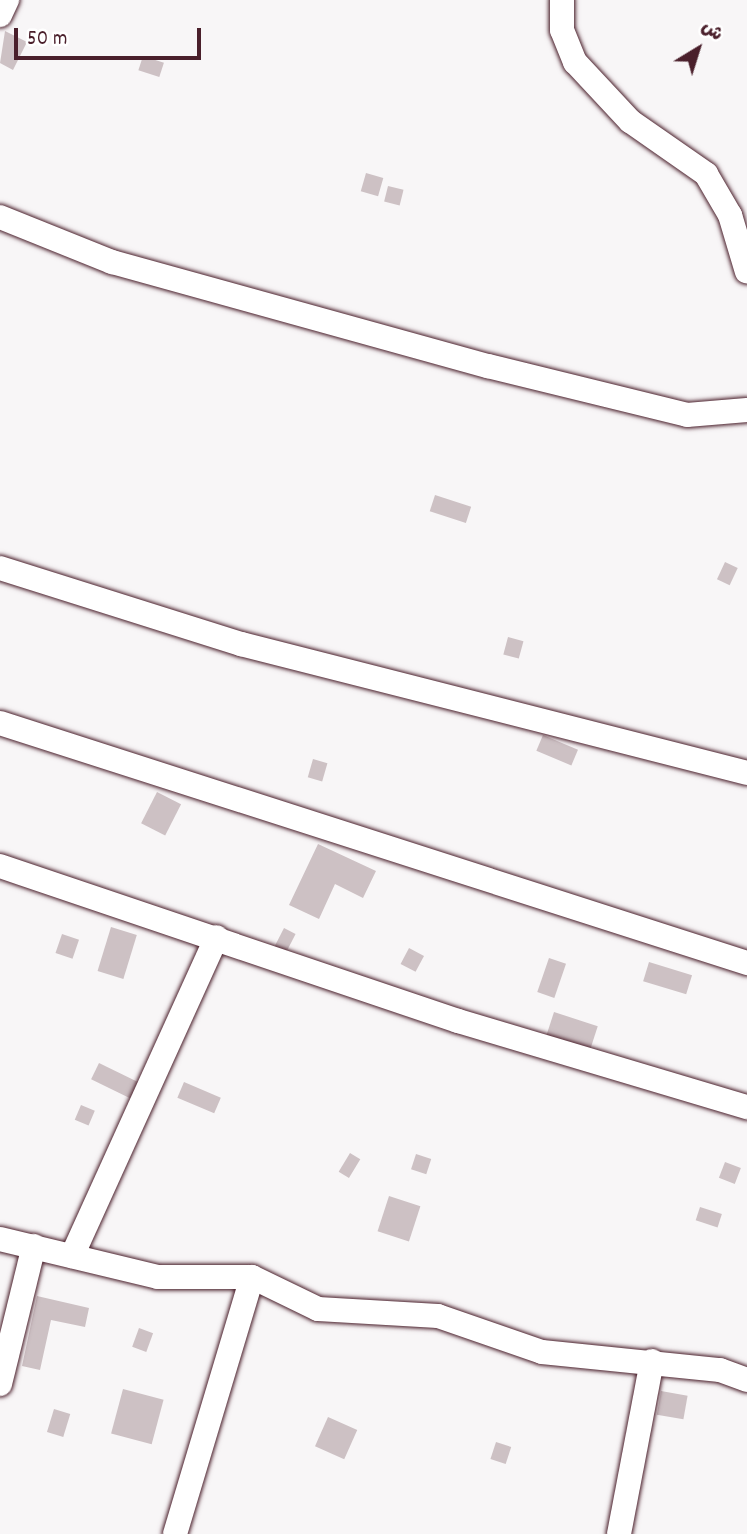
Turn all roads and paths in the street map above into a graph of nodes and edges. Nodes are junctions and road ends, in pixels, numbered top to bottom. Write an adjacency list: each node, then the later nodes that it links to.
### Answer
1 (8, 0): 3 (street)
2 (562, 0): 5 (street)
3 (0, 15)
4 (0, 217): 6 (street)
5 (747, 272)
6 (747, 410)
7 (0, 568): 9 (street)
8 (2, 730): 12 (street)
9 (747, 773)
10 (0, 866): 11 (street)
11 (217, 937): 13 (street); 16 (street)
12 (747, 963)
13 (747, 1107)
14 (0, 1239): 15 (street)
15 (34, 1246): 16 (street); 20 (street)
16 (72, 1256): 17 (street)
17 (252, 1277): 18 (street); 21 (street)
18 (652, 1361): 19 (street); 22 (street)
19 (747, 1381)
20 (0, 1384)
21 (176, 1534)
22 (620, 1534)

